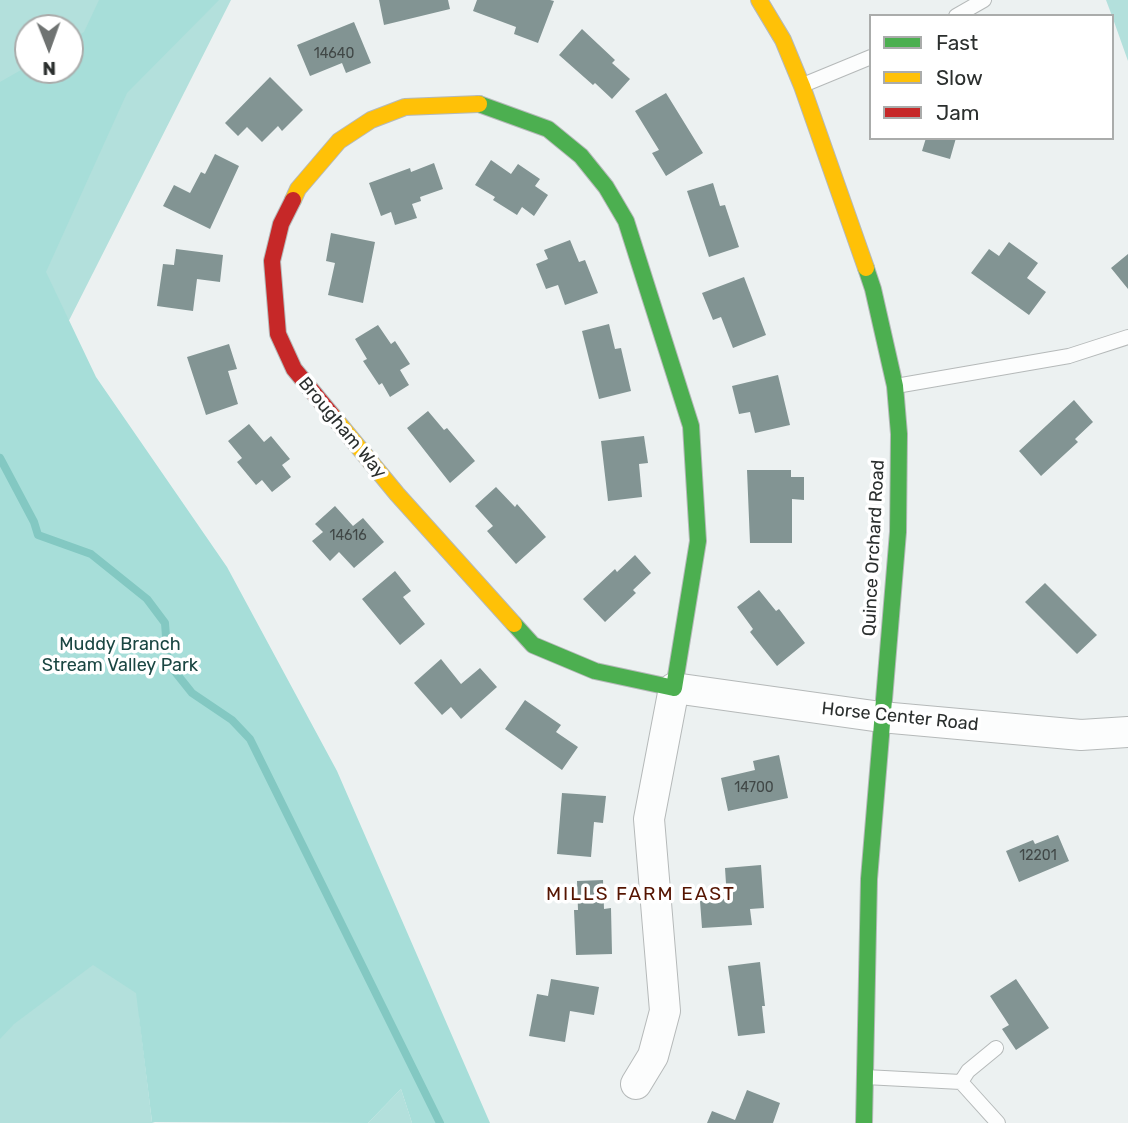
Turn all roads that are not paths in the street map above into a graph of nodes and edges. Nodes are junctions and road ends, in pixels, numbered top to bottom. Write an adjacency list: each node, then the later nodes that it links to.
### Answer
1 (759, 0): 5 (street, Quince Orchard Road)
2 (984, 0): 3 (lane)
3 (960, 14)
4 (869, 58): 5 (lane)
5 (802, 86): 7 (street, Quince Orchard Road)
6 (1128, 337): 7 (lane)
7 (895, 386): 9 (street, Quince Orchard Road)
8 (674, 688): 8 (street, Brougham Way); 9 (street, Horse Center Road); 14 (street, Brougham Way)
9 (881, 717): 10 (street, Horse Center Road); 12 (street, Quince Orchard Road)
10 (1128, 732)
11 (996, 1048): 13 (lane)
12 (864, 1077): 13 (lane); 15 (street, Quince Orchard Road)
13 (961, 1082): 16 (lane)
14 (636, 1084)
15 (864, 1123)
16 (998, 1123)

